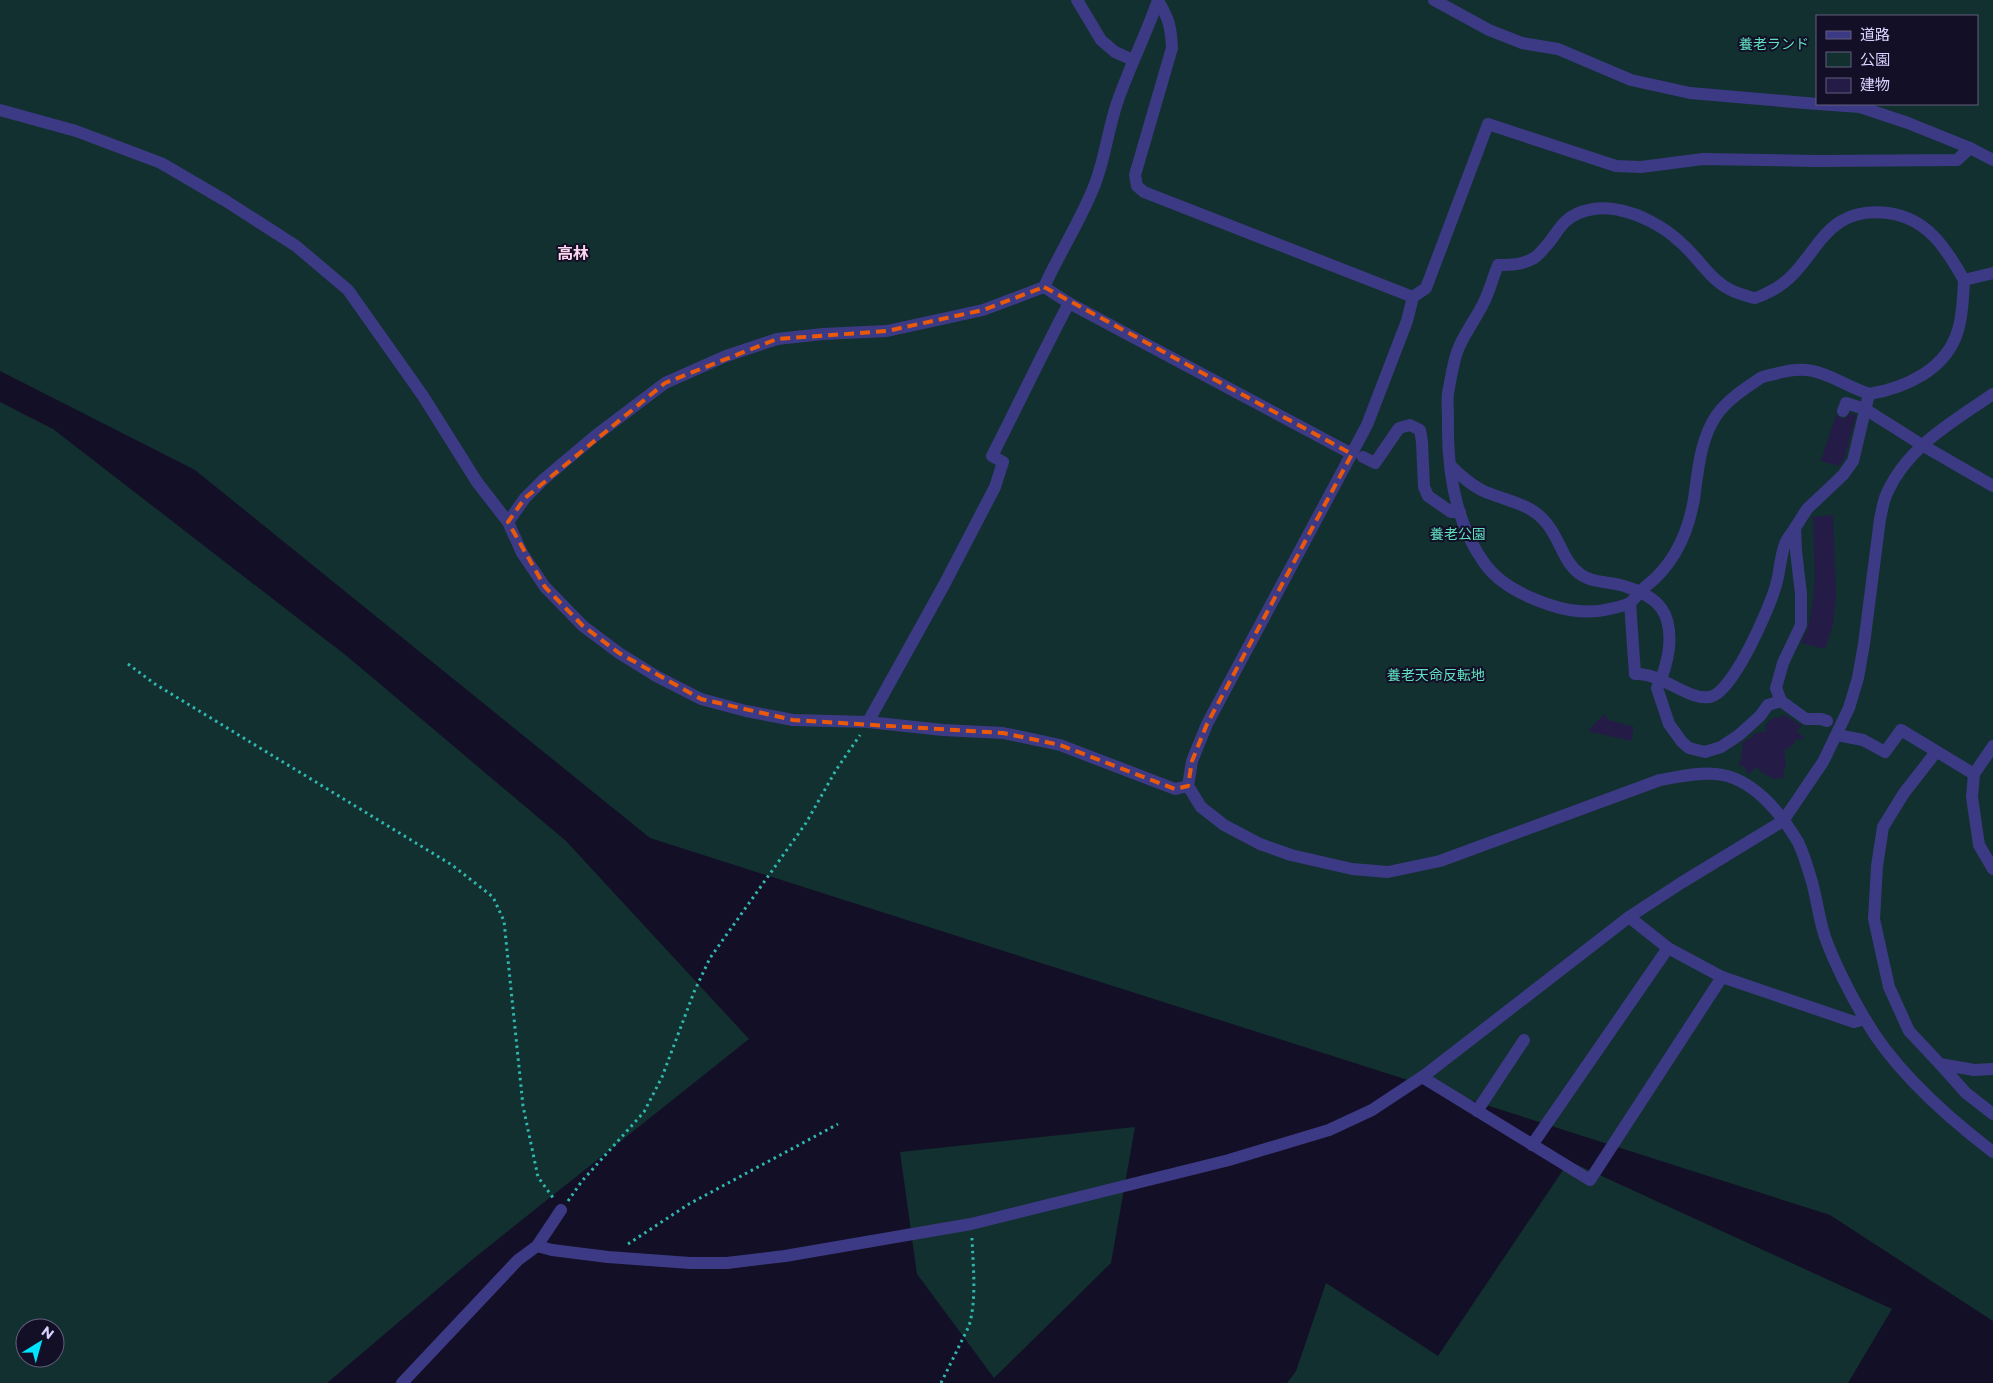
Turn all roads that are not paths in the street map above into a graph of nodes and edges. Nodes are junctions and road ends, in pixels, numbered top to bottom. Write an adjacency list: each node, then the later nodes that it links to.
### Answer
1 (1077, 0): 4 (street)
2 (1434, 0): 5 (street)
3 (1158, 1): 4 (street); 13 (street)
4 (1133, 60): 12 (street)
5 (1816, 104)
6 (1832, 105): 8 (street)
7 (0, 110): 26 (street)
8 (1970, 148): 9 (street); 13 (street)
9 (1993, 160)
10 (1993, 273): 11 (street)
11 (1964, 280): 15 (street); 23 (street)
12 (1044, 287): 14 (street); 26 (street)
13 (1413, 297): 22 (street)
14 (1069, 303): 22 (street); 33 (street)
15 (1869, 394): 17 (street); 28 (street)
16 (1993, 394): 21 (street)
17 (1865, 409): 18 (street); 20 (street); 21 (street)
18 (1844, 411)
19 (1856, 419): 20 (street)
20 (1859, 435): 27 (street)
21 (1922, 445): 24 (street); 34 (street)
22 (1358, 456): 25 (street); 38 (street)
23 (1451, 466): 25 (street); 28 (street)
24 (1993, 486)
25 (1460, 512): 29 (street)
26 (508, 522): 33 (street)
27 (1795, 528): 30 (street); 31 (street)
28 (1639, 592): 29 (street); 30 (street)
29 (1630, 603): 30 (street)
30 (1661, 680): 31 (street)
31 (1781, 701): 32 (street)
32 (1827, 721)
33 (868, 722): 38 (street)
34 (1838, 735): 36 (street); 39 (street)
35 (1993, 746): 37 (street)
36 (1936, 752): 37 (street); 46 (street)
37 (1974, 774): 40 (street)
38 (1188, 786): 39 (street)
39 (1783, 821): 41 (street); 44 (street)
40 (1993, 869)
41 (1630, 917): 42 (street); 48 (street)
42 (1668, 948): 43 (street); 51 (street)
43 (1722, 977): 44 (street); 51 (street)
44 (1865, 1019): 52 (street)
45 (1524, 1040): 49 (street)
46 (1940, 1064): 47 (street); 50 (street)
47 (1993, 1069)
48 (1422, 1077): 49 (street); 54 (street)
49 (1477, 1110): 51 (street)
50 (1993, 1114)
51 (1532, 1145)
52 (1993, 1152)
53 (561, 1210): 54 (street)
54 (537, 1246): 55 (street)
55 (402, 1383)

